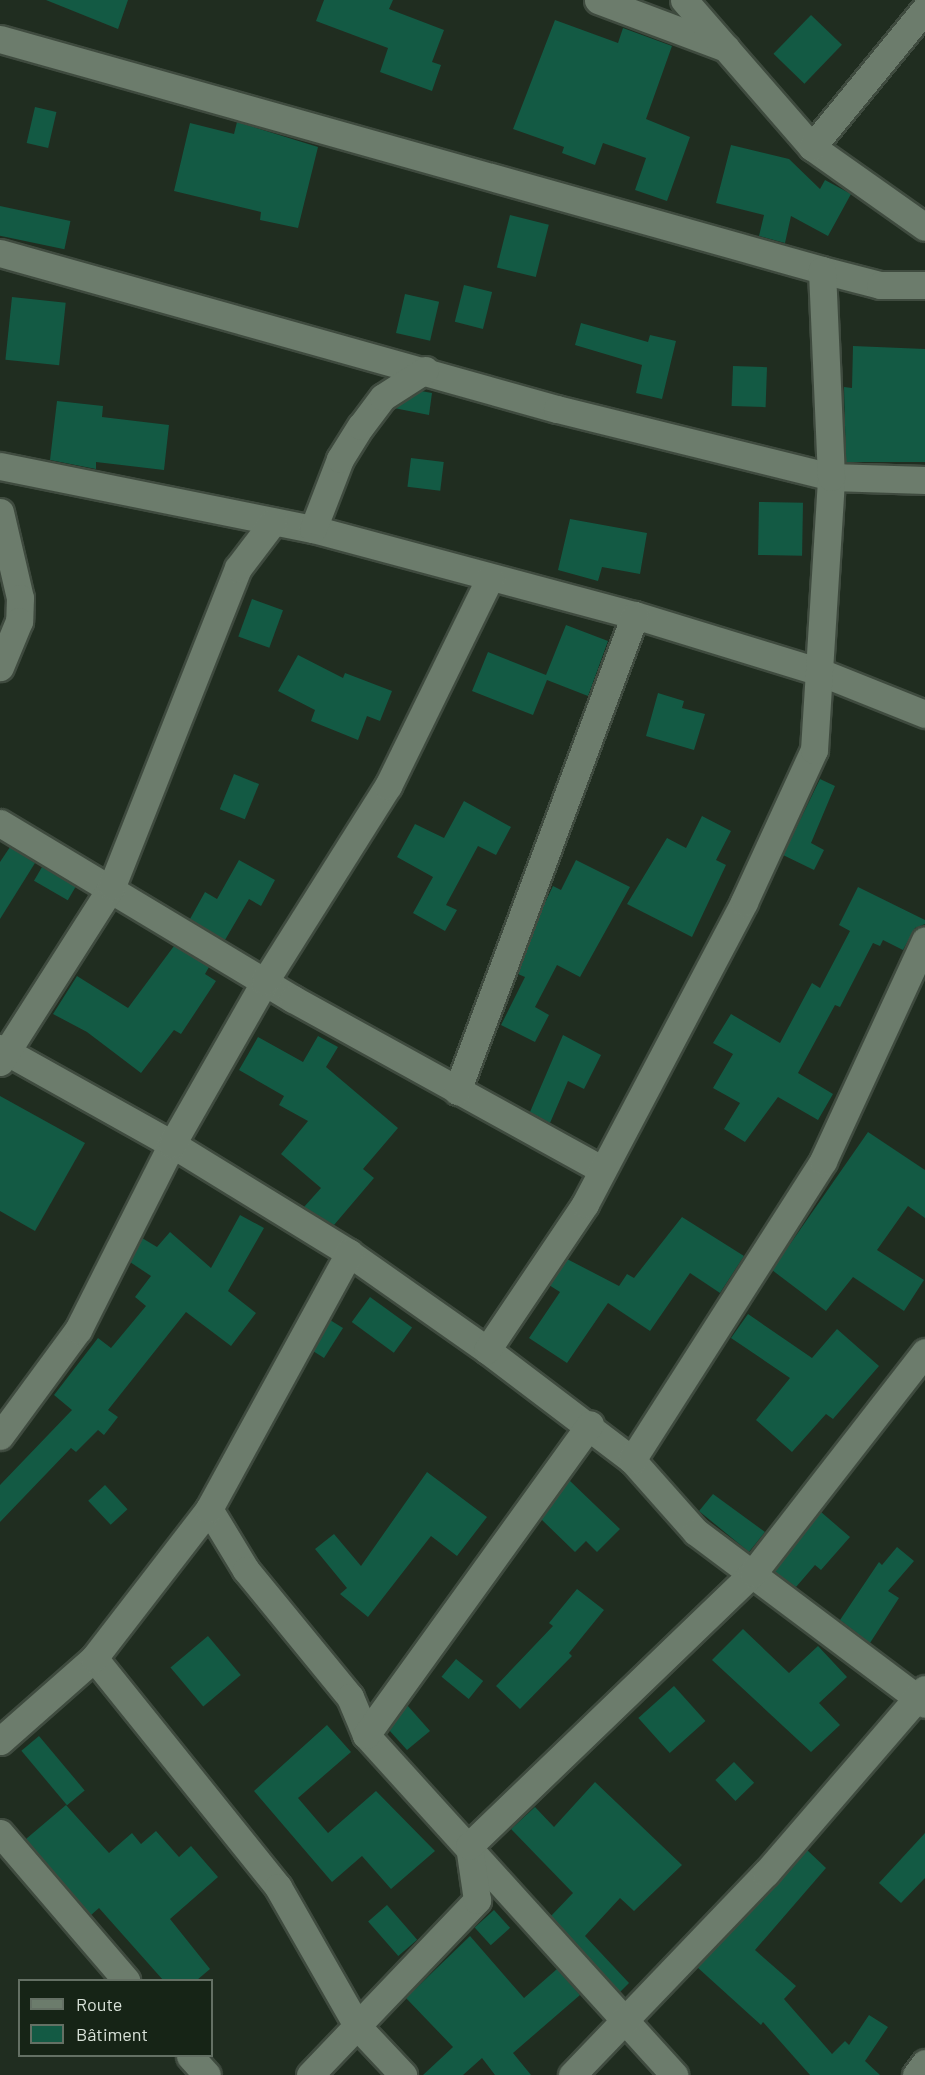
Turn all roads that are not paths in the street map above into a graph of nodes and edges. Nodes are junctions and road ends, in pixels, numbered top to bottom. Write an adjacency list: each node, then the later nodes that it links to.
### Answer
1 (598, 0): 5 (street)
2 (684, 0): 5 (street)
3 (925, 9): 6 (street)
4 (0, 39): 9 (street)
5 (733, 51): 6 (street)
6 (812, 147): 7 (street)
7 (925, 227)
8 (0, 253): 11 (street)
9 (822, 270): 10 (street); 13 (street)
10 (925, 285)
11 (425, 370): 13 (street); 17 (street)
12 (0, 466): 16 (street)
13 (831, 477): 14 (street); 21 (street)
14 (925, 480)
15 (0, 512): 20 (street)
16 (273, 522): 17 (street); 24 (street)
17 (313, 529): 18 (street)
18 (490, 578): 19 (street); 26 (street)
19 (635, 615): 21 (street); 28 (street)
20 (0, 667)
21 (820, 672): 22 (street); 30 (street)
22 (925, 714)
23 (0, 823): 24 (street)
24 (112, 886): 26 (street); 27 (street)
25 (925, 940): 36 (street)
26 (265, 981): 28 (street); 29 (street)
27 (2, 1054): 29 (street)
28 (457, 1091): 30 (street)
29 (172, 1144): 31 (street); 35 (street)
30 (602, 1168): 32 (street)
31 (349, 1253): 32 (street); 37 (street)
32 (487, 1350): 34 (street)
33 (925, 1352): 38 (street)
34 (590, 1424): 36 (street); 41 (street)
35 (0, 1436)
36 (632, 1460): 38 (street)
37 (209, 1509): 39 (street); 41 (street)
38 (753, 1573): 40 (street); 44 (street)
39 (94, 1658): 42 (street); 47 (street)
40 (923, 1697): 46 (street)
41 (366, 1736): 44 (street)
42 (0, 1741)
43 (0, 1833): 45 (street)
44 (469, 1846): 46 (street); 47 (street)
45 (125, 1979)
46 (622, 2022): 53 (street); 54 (street)
47 (358, 2027): 51 (street); 52 (street)
48 (192, 2057): 50 (street)
49 (925, 2063): 55 (street)
50 (207, 2075)
51 (310, 2075)
52 (403, 2075)
53 (572, 2075)
54 (674, 2075)
55 (916, 2075)

